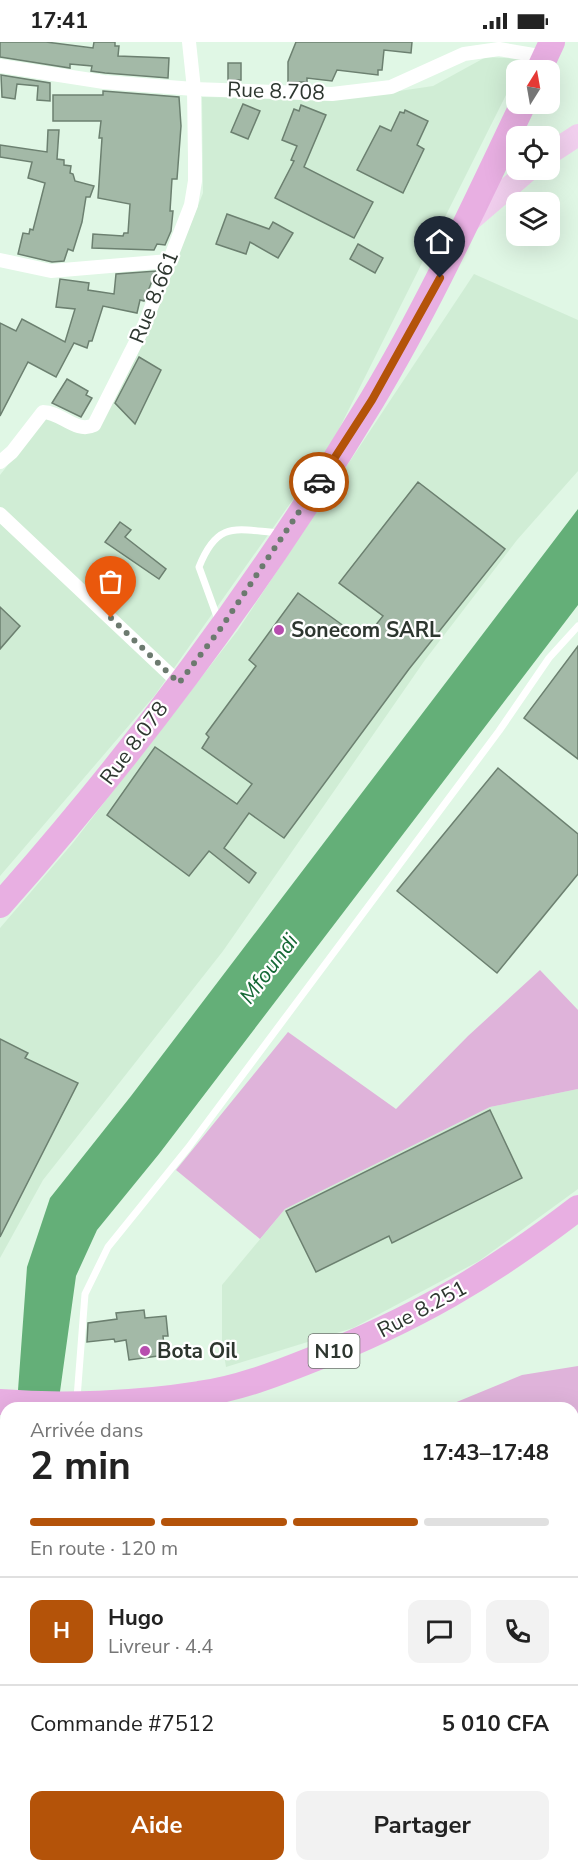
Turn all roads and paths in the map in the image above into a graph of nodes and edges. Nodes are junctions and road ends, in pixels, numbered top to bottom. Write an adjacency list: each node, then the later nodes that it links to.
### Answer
1 (189, 42): 4 (street, Rue 8.661)
2 (545, 56): 4 (street, Rue 8.708)
3 (0, 66): 4 (street, Rue 8.708)
4 (194, 89): 11 (street, Rue 8.661)
5 (518, 114): 9 (highway, Rue 8.078)
6 (578, 135): 7 (main road)
7 (560, 147)
8 (517, 180): 9 (main road)
9 (465, 225): 14 (highway, Rue 8.078)
10 (0, 260): 11 (street)
11 (169, 261): 12 (street, Rue 8.661)
12 (0, 462)
13 (0, 514): 17 (street)
14 (286, 533): 16 (highway, Rue 8.078); 16 (lane)
15 (578, 626): 20 (lane)
16 (221, 628): 17 (highway, Rue 8.078)
17 (179, 683): 18 (highway, Rue 8.078)
18 (0, 905)
19 (578, 1208): 21 (highway, Rue 8.251 / N10)
20 (67, 1402)
21 (103, 1402)

